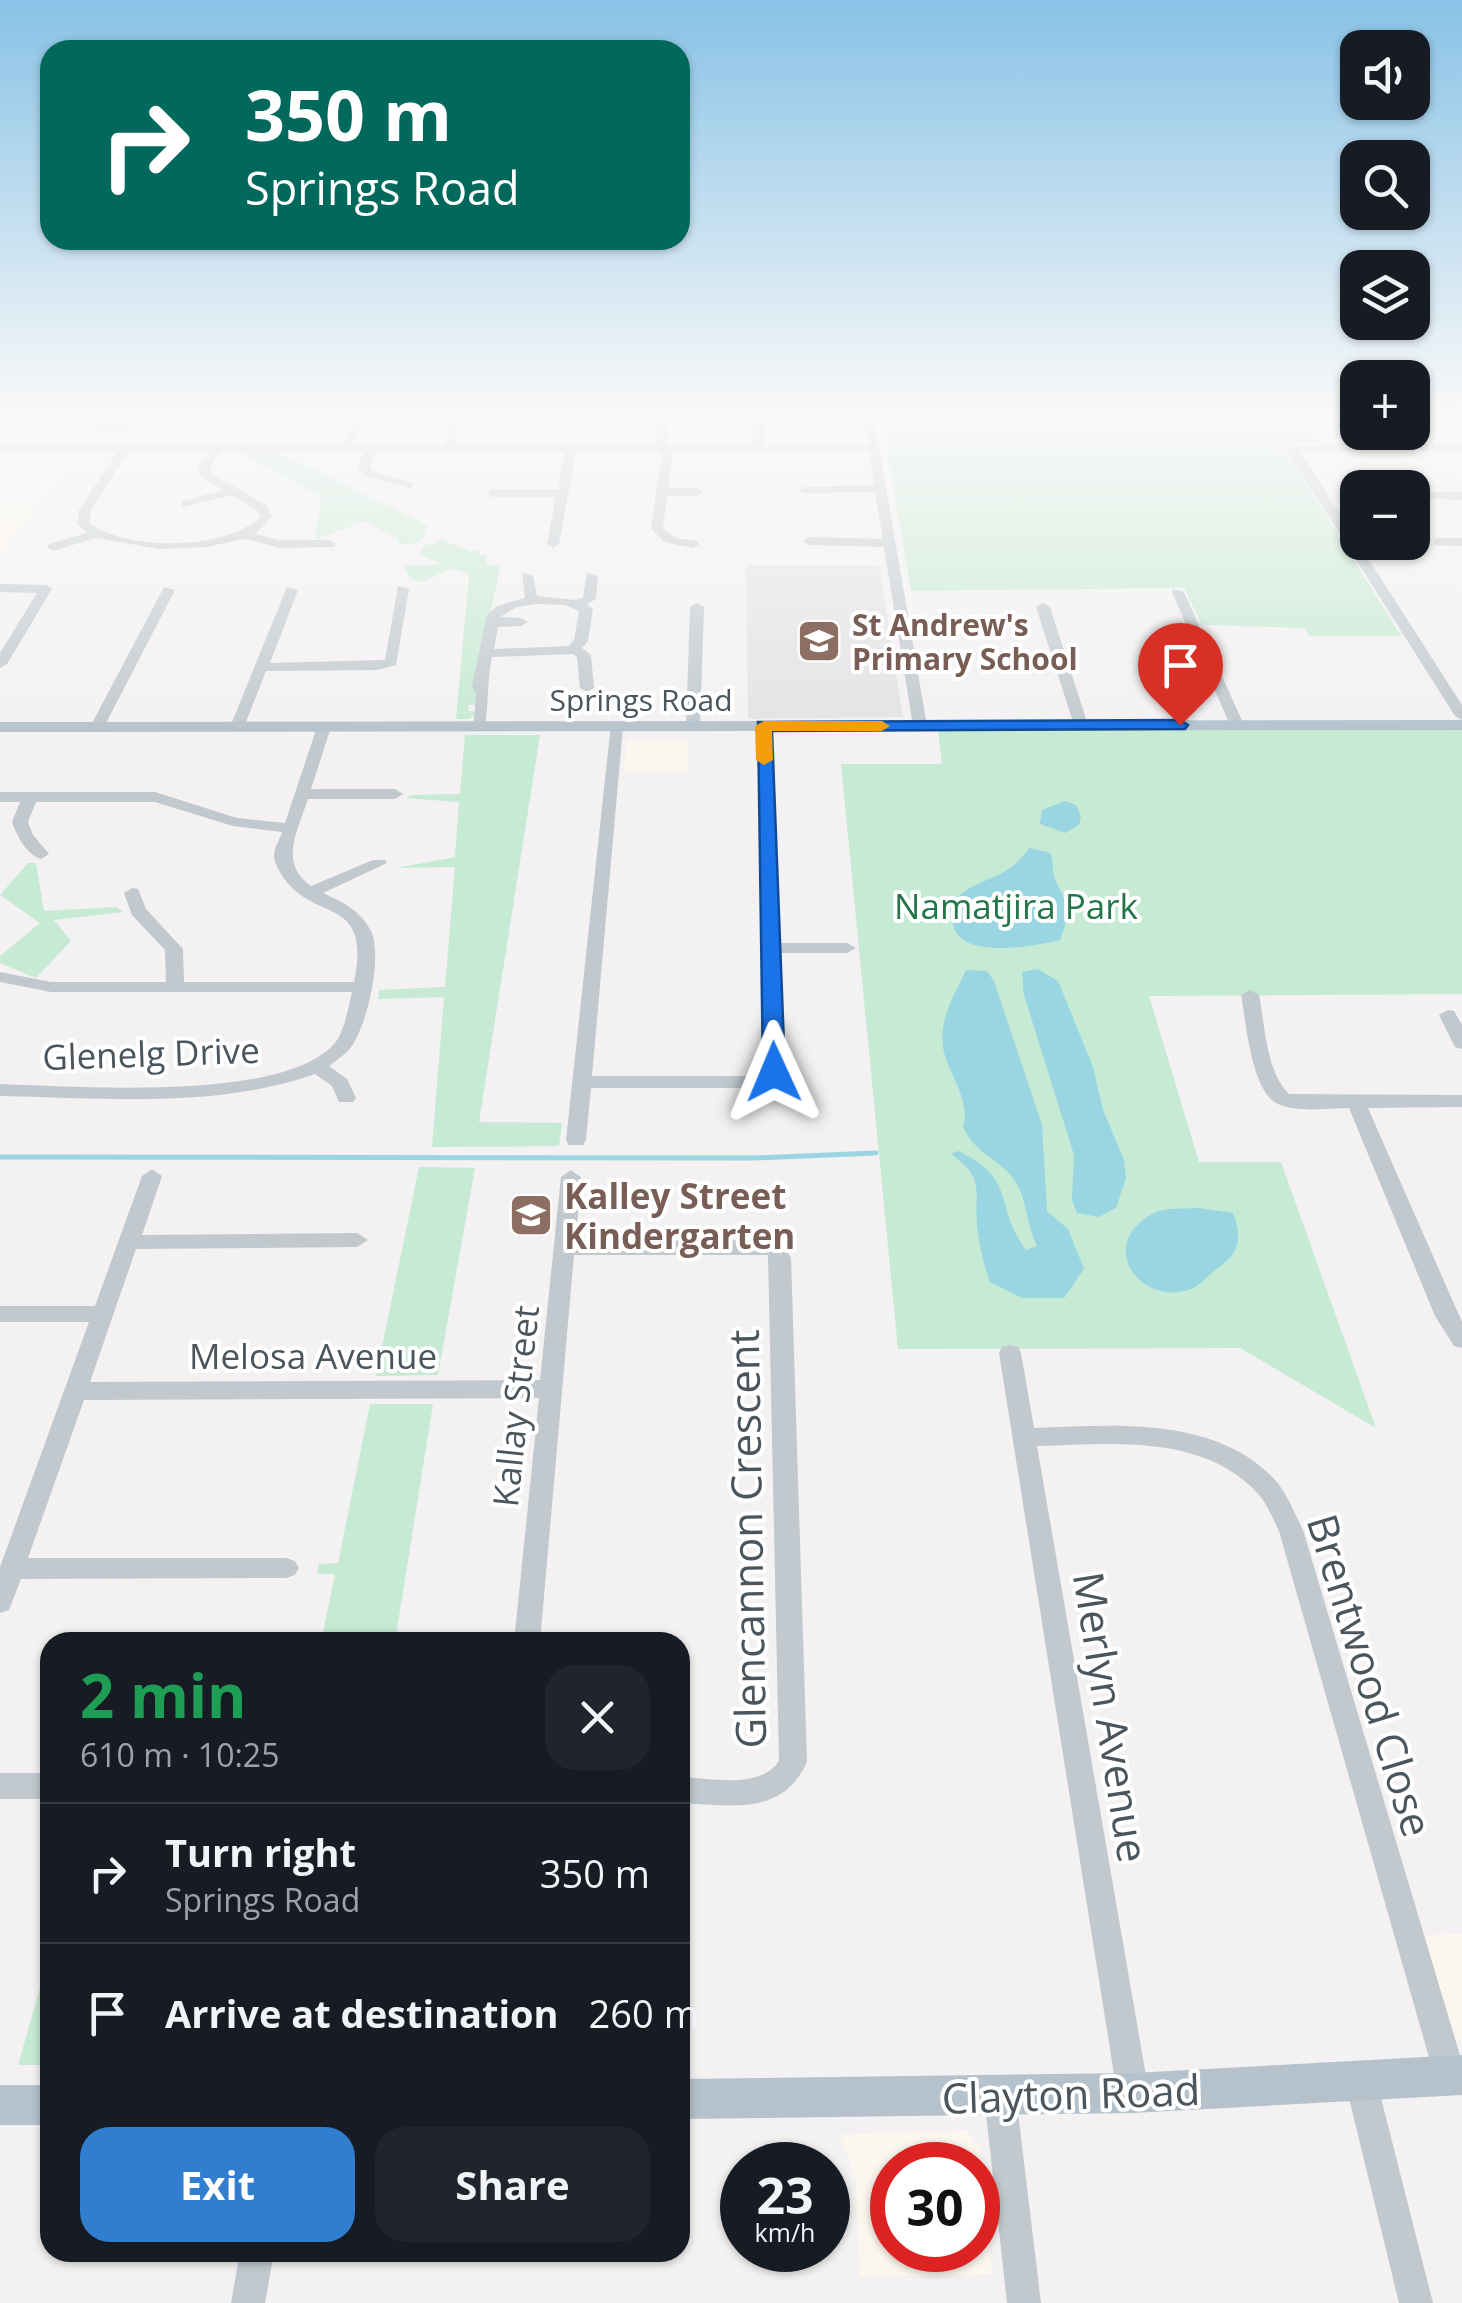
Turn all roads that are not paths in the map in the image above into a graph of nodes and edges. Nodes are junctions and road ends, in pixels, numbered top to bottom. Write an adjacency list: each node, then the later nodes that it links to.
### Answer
1 (83, 524): 8 (street)
2 (257, 524): 7 (street)
3 (556, 524): 14 (street)
4 (657, 524): 15 (street)
5 (887, 524): 12 (street)
6 (1340, 524): 37 (street)
7 (245, 534): 8 (street); 13 (street)
8 (92, 535): 16 (street)
9 (809, 541): 12 (street)
10 (1438, 542): 11 (street)
11 (1462, 542)
12 (890, 543): 42 (street)
13 (330, 544)
14 (552, 544)
15 (693, 544)
16 (53, 547)
17 (527, 576): 24 (street)
18 (592, 576): 25 (street)
19 (0, 588): 33 (street)
20 (403, 589): 34 (street)
21 (169, 590): 48 (street)
22 (292, 590): 34 (street)
23 (1178, 592): 38 (street)
24 (532, 602): 25 (street); 29 (street)
25 (577, 604): 30 (street)
26 (698, 607): 40 (street)
27 (1043, 607): 43 (street)
28 (521, 622): 29 (street)
29 (492, 624): 32 (street)
30 (575, 649): 31 (street); 36 (street)
31 (529, 652): 32 (street); 35 (street)
32 (487, 653): 46 (street)
33 (0, 664)
34 (262, 666): 49 (street)
35 (524, 673)
36 (587, 688)
37 (1462, 716)
38 (1237, 725): 39 (main road, Springs Road); 43 (main road, Springs Road)
39 (1462, 725)
40 (693, 726): 41 (main road, Springs Road); 47 (main road, Springs Road)
41 (764, 726): 42 (main road, Springs Road); 59 (street)
42 (920, 726): 43 (main road, Springs Road)
43 (1080, 726)
44 (0, 727): 48 (main road, Springs Road)
45 (324, 727): 46 (main road, Springs Road); 49 (main road, Springs Road); 50 (street, Glenelg Drive)
46 (478, 727): 47 (main road, Springs Road)
47 (616, 727): 68 (street)
48 (97, 728): 49 (main road, Springs Road)
49 (237, 728)
50 (302, 794): 51 (street); 54 (street, Glenelg Drive)
51 (394, 794)
52 (0, 798): 53 (street)
53 (30, 798): 54 (street); 55 (street)
54 (289, 828): 58 (street, Glenelg Drive)
55 (40, 854)
56 (379, 863): 58 (street)
57 (132, 893): 62 (street)
58 (310, 893): 63 (street, Glenelg Drive)
59 (770, 948): 60 (street); 68 (street)
60 (847, 948)
61 (0, 978): 62 (street)
62 (175, 988): 63 (street)
63 (362, 988): 67 (street, Glenelg Drive)
64 (1250, 996): 71 (street)
65 (1448, 1015): 66 (street)
66 (1462, 1043)
67 (316, 1065): 69 (street, Glenelg Drive); 70 (street)
68 (582, 1082): 73 (street)
69 (0, 1090)
70 (346, 1098)
71 (1356, 1102): 72 (street); 81 (street)
72 (1462, 1102)
73 (576, 1140)
74 (152, 1176): 77 (street)
75 (571, 1177): 78 (street, Kallay Street)
76 (357, 1240): 77 (street)
77 (128, 1242): 80 (street)
78 (566, 1248): 83 (street, Kallay Street); 92 (street, Glencannon Crescent)
79 (0, 1314): 80 (street)
80 (103, 1314): 84 (street)
81 (1462, 1340)
82 (1010, 1353): 85 (street, Merlyn Avenue)
83 (552, 1390): 84 (street, Melosa Avenue); 89 (street, Kallay Street)
84 (75, 1391): 87 (street)
85 (1025, 1437): 93 (street, Brentwood Close); 95 (street, Merlyn Avenue)
86 (286, 1568): 87 (street)
87 (12, 1569): 88 (street)
88 (0, 1602)
89 (528, 1632)
90 (0, 1786): 91 (street)
91 (40, 1786)
92 (690, 1790)
93 (1456, 2075): 94 (main road, Clayton Road)
94 (1361, 2082): 95 (main road, Clayton Road); 103 (street)
95 (1133, 2093): 96 (main road, Clayton Road)
96 (1000, 2096): 97 (main road, Clayton Road); 102 (street)
97 (690, 2099)
98 (0, 2105): 99 (main road)
99 (40, 2105)
100 (255, 2262): 101 (street)
101 (248, 2303)
102 (1024, 2303)
103 (1416, 2303)

